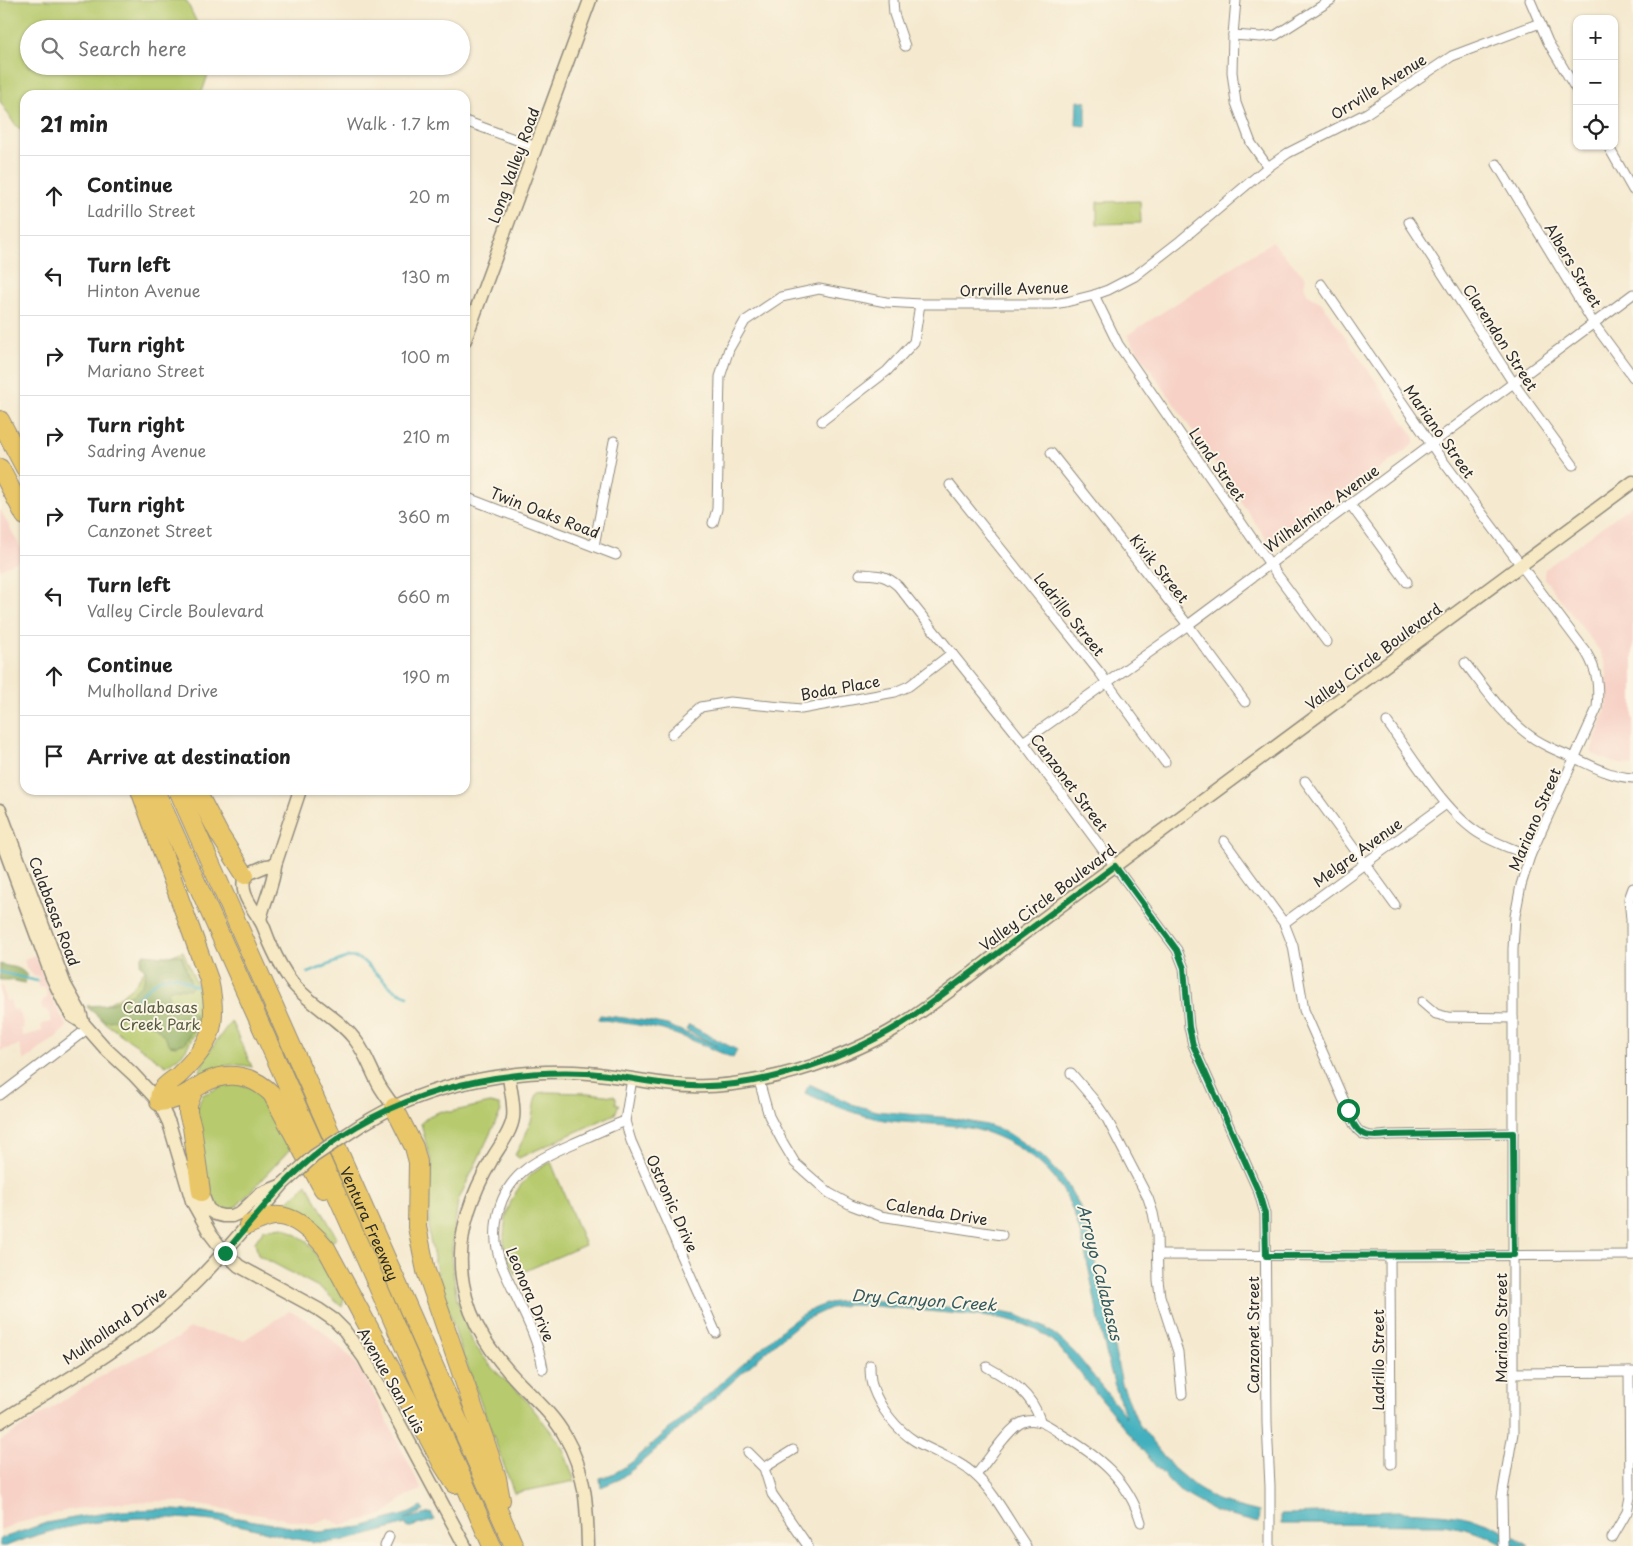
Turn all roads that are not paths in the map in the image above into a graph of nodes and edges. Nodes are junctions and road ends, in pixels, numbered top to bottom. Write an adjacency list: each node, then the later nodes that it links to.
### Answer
1 (590, 0): 11 (main road, Long Valley Road)
2 (893, 0): 8 (street)
3 (1236, 0): 7 (street)
4 (1331, 0): 7 (street)
5 (1530, 0): 6 (street)
6 (1540, 23): 9 (street); 14 (street, Orrville Avenue)
7 (1233, 35): 14 (street)
8 (905, 46)
9 (1573, 85)
10 (470, 123): 11 (street)
11 (536, 147): 22 (main road, Long Valley Road)
12 (1610, 150): 15 (street)
13 (1497, 164): 21 (street, Albers Street)
14 (1268, 166): 19 (street, Orrville Avenue)
15 (1633, 190)
16 (1409, 222): 24 (street, Clarendon Street)
17 (1321, 284): 28 (street, Mariano Street)
18 (1633, 294): 21 (street, Wilhelmina Avenue)
19 (1094, 295): 20 (street, Orrville Avenue); 41 (street, Lund Street)
20 (920, 304): 26 (street); 38 (street, Orrville Avenue)
21 (1594, 324): 23 (street, Albers Street); 24 (street, Wilhelmina Avenue)
22 (470, 326)
23 (1633, 376)
24 (1514, 384): 28 (street, Wilhelmina Avenue); 31 (street, Clarendon Street)
25 (0, 420): 30 (highway)
26 (822, 421)
27 (614, 441): 39 (street)
28 (1432, 445): 36 (street, Wilhelmina Avenue); 42 (street, Mariano Street)
29 (1051, 453): 45 (street, Kivik Street)
30 (20, 458)
31 (1573, 465)
32 (0, 468): 37 (highway)
33 (1633, 482): 42 (main road, Valley Circle Boulevard)
34 (950, 485): 49 (street, Ladrillo Street)
35 (470, 498): 39 (street, Twin Oaks Road)
36 (1350, 504): 41 (street, Wilhelmina Avenue); 44 (street)
37 (20, 506)
38 (713, 523)
39 (594, 546): 40 (street, Twin Oaks Road)
40 (616, 555)
41 (1270, 563): 45 (street, Wilhelmina Avenue); 46 (street, Lund Street)
42 (1522, 565): 54 (street, Mariano Street); 70 (main road, Valley Circle Boulevard)
43 (860, 574): 47 (street, Canzonet Street)
44 (1407, 582)
45 (1188, 625): 49 (street, Wilhelmina Avenue); 50 (street, Kivik Street)
46 (1327, 642)
47 (952, 653): 52 (street, Boda Place); 53 (street, Canzonet Street)
48 (1465, 662): 54 (street)
49 (1107, 682): 53 (street, Wilhelmina Avenue); 55 (street, Ladrillo Street)
50 (1245, 702)
51 (1387, 722): 63 (street)
52 (672, 734)
53 (1023, 742): 70 (street, Canzonet Street)
54 (1575, 758): 56 (street); 67 (street, Mariano Street)
55 (1166, 762)
56 (1633, 778)
57 (1305, 781): 68 (street)
58 (142, 795): 85 (highway)
59 (157, 795): 99 (highway, Ventura Freeway)
60 (180, 795): 115 (highway, Ventura Freeway)
61 (198, 795): 71 (highway)
62 (298, 795): 69 (main road)
63 (1446, 804): 67 (street); 68 (street, Melgre Avenue)
64 (0, 810): 78 (main road, Calabasas Road)
65 (0, 836): 78 (main road, Calabasas Road)
66 (1224, 841): 75 (street)
67 (1530, 856): 77 (street, Mariano Street)
68 (1365, 864): 73 (street); 75 (street, Melgre Avenue)
69 (275, 865): 71 (main road); 74 (main road)
70 (1115, 866): 82 (main road, Valley Circle Boulevard); 97 (street, Canzonet Street)
71 (245, 875): 74 (main road)
72 (1633, 889): 96 (street)
73 (1395, 904)
74 (260, 920): 86 (main road)
75 (1284, 923): 88 (street)
76 (1422, 1002): 77 (street)
77 (1513, 1018): 88 (street, Mariano Street)
78 (85, 1026): 84 (street); 85 (main road, Calabasas Road)
79 (1071, 1073): 94 (street)
80 (509, 1076): 81 (main road, Valley Circle Boulevard); 86 (main road, Valley Circle Boulevard); 122 (main road)
81 (632, 1079): 82 (main road, Valley Circle Boulevard); 87 (street, Ostronic Drive)
82 (759, 1081): 92 (street, Calenda Drive)
83 (193, 1092): 85 (highway); 90 (highway); 99 (highway)
84 (0, 1094)
85 (159, 1102): 90 (main road); 93 (main road, Calabasas Road)
86 (394, 1107): 89 (main road, Mulholland Drive, bridge); 115 (highway)
87 (625, 1121): 100 (street, Ostronic Drive); 103 (street, Leonora Drive)
88 (1513, 1133): 95 (street, Mariano Street)
89 (283, 1184): 90 (main road); 91 (main road, Mulholland Drive)
90 (200, 1192)
91 (248, 1225): 93 (main road, Mulholland Drive); 118 (highway)
92 (1002, 1235)
93 (225, 1253): 108 (main road, Mulholland Drive); 120 (main road, Avenue San Luis)
94 (1158, 1255): 97 (street); 106 (street)
95 (1514, 1255): 96 (street); 98 (street); 105 (street, Mariano Street)
96 (1633, 1255)
97 (1266, 1256): 98 (street); 125 (street, Canzonet Street)
98 (1390, 1256): 111 (street, Ladrillo Street)
99 (368, 1264): 118 (highway, Ventura Freeway)
100 (716, 1333)
101 (870, 1365): 113 (street)
102 (987, 1367): 107 (street)
103 (543, 1369)
104 (1631, 1372): 105 (street); 117 (street)
105 (1514, 1373): 126 (street, Mariano Street)
106 (1182, 1394)
107 (1040, 1420): 113 (street); 114 (street)
108 (0, 1422)
109 (793, 1450): 112 (street)
110 (748, 1452): 112 (street)
111 (1391, 1464)
112 (764, 1468): 123 (street)
113 (976, 1475): 124 (street)
114 (1141, 1522)
115 (506, 1528): 121 (highway, Ventura Freeway)
116 (389, 1537): 119 (street)
117 (1612, 1538)
118 (488, 1539)
119 (385, 1546)
120 (465, 1546)
121 (514, 1546)
122 (588, 1546)
123 (808, 1546)
124 (1026, 1546)
125 (1270, 1546)
126 (1503, 1546)

